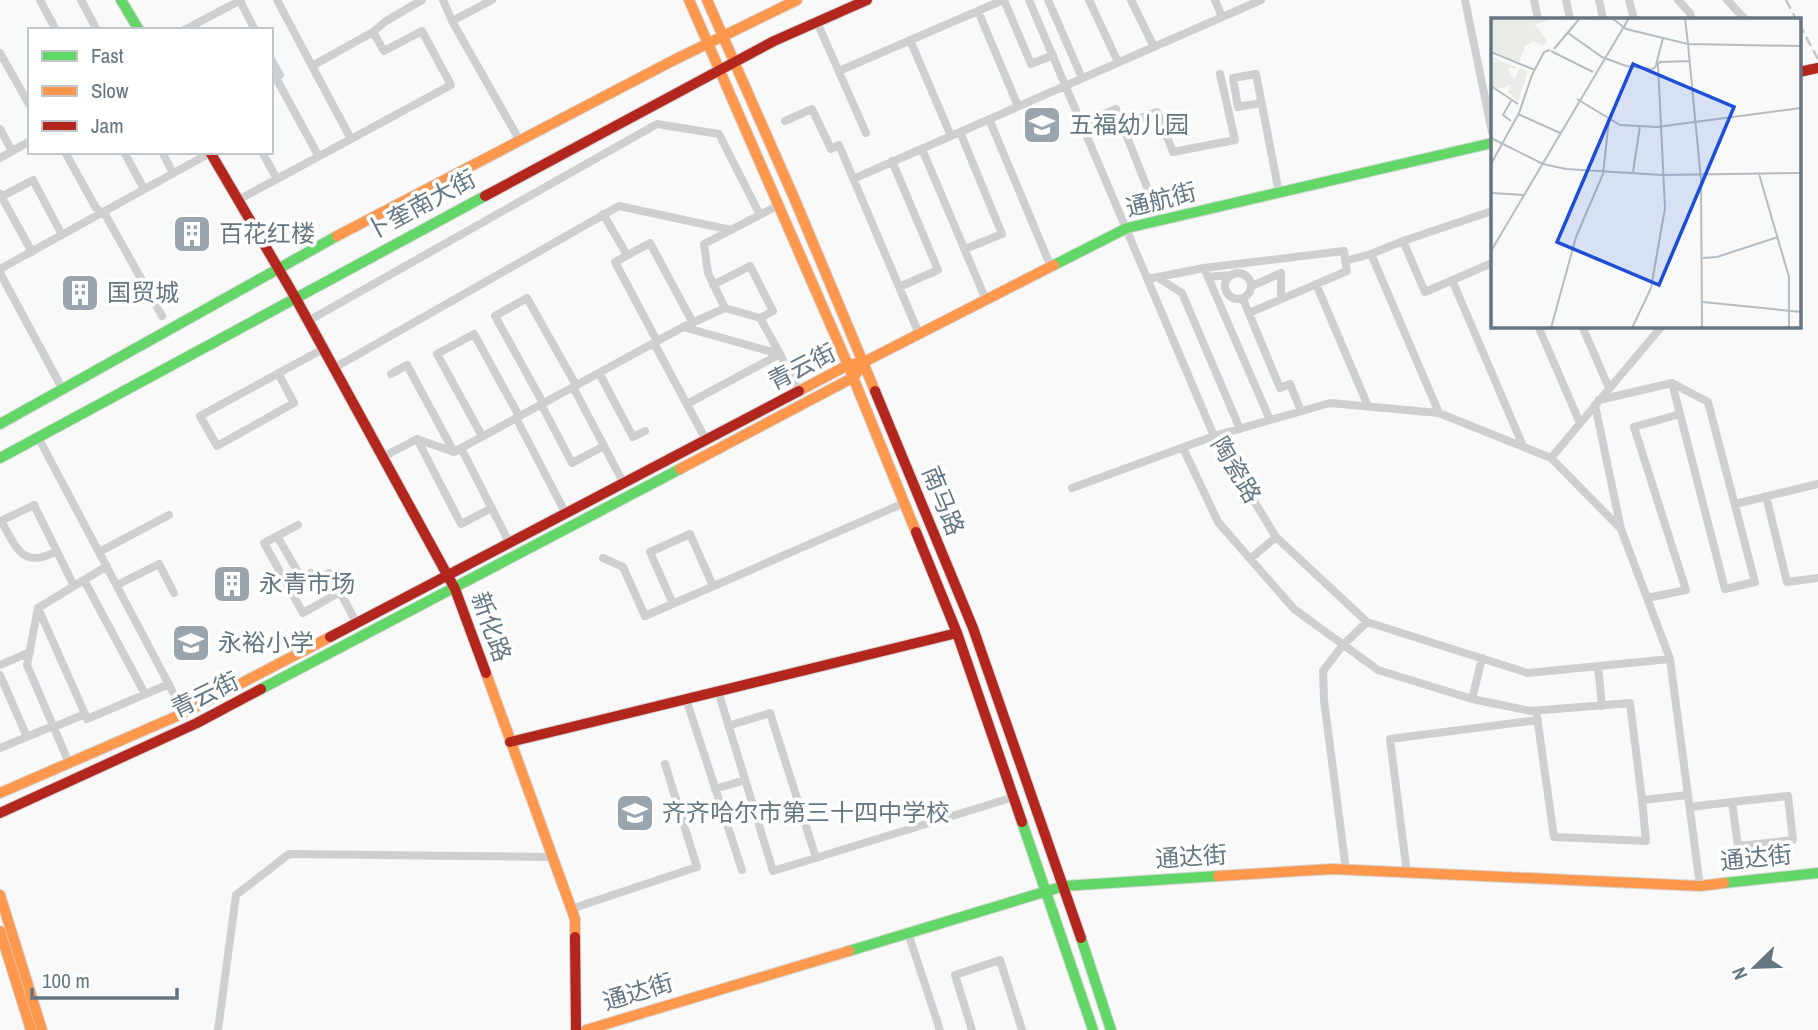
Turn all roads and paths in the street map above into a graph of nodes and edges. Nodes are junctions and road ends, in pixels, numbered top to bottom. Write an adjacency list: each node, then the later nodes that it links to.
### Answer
1 (40, 0): 37 (street)
2 (81, 0): 38 (street)
3 (121, 0): 39 (main road)
4 (240, 0): 40 (street); 41 (street)
5 (277, 0): 52 (street)
6 (422, 0): 42 (street)
7 (443, 0): 35 (street)
8 (492, 0): 35 (street)
9 (689, 0): 45 (main road, 南马路)
10 (707, 0): 43 (main road, 南马路)
11 (797, 0): 43 (main road, 卜奎南大街)
12 (867, 0): 36 (main road, 卜奎南大街)
13 (1004, 0): 27 (street); 48 (street)
14 (1029, 0): 48 (street, 陶瓷路)
15 (1048, 0): 58 (street)
16 (1089, 0): 50 (street)
17 (1131, 0): 46 (street)
18 (1214, 0): 28 (street)
19 (1262, 0): 28 (street)
20 (1465, 0): 66 (street)
21 (1534, 0): 29 (street)
22 (1566, 0): 30 (street)
23 (1599, 0): 31 (street)
24 (1629, 0): 32 (street)
25 (1678, 0): 33 (street)
26 (1727, 0): 34 (street)
27 (978, 11): 44 (street); 62 (street)
28 (1223, 17): 46 (street)
29 (1538, 18)
30 (1570, 18)
31 (1603, 18)
32 (1634, 18)
33 (1692, 18)
34 (1744, 18)
35 (453, 21): 73 (street)
36 (817, 22): 49 (main road, 卜奎南大街); 55 (street)
37 (55, 28)
38 (96, 28)
39 (138, 28)
40 (191, 28)
41 (255, 28)
42 (373, 32): 52 (street); 72 (street)
43 (723, 35): 45 (main road, 卜奎南大街); 49 (main road, 南马路)
44 (910, 40): 55 (street); 71 (street)
45 (708, 43): 54 (main road, 南马路); 73 (main road, 卜奎南大街)
46 (1154, 47): 50 (street)
47 (0, 53): 60 (street)
48 (1053, 55): 59 (street, 陶瓷路)
49 (734, 62): 54 (main road, 卜奎南大街); 141 (main road, 南马路)
50 (1118, 62): 58 (street)
51 (273, 63): 84 (street)
52 (312, 66): 72 (street)
53 (1818, 68): 56 (main road)
54 (719, 69): 94 (main road, 南马路); 123 (main road, 卜奎南大街)
55 (839, 71): 70 (street)
56 (1800, 72)
57 (1220, 74): 67 (street)
58 (1082, 78): 59 (street)
59 (1066, 85): 62 (street); 65 (street, 陶瓷路)
60 (28, 102)
61 (1261, 103): 61 (street); 91 (street)
62 (1018, 106): 63 (street)
63 (989, 119): 69 (street); 110 (street)
64 (785, 121): 89 (street)
65 (1082, 123): 67 (street); 100 (street, 陶瓷路)
66 (1491, 123)
67 (1122, 125): 99 (street)
68 (0, 129): 77 (street)
69 (960, 132): 71 (street); 104 (street)
70 (866, 133)
71 (951, 136): 76 (street)
72 (351, 139): 88 (street)
73 (520, 141): 111 (main road, 卜奎南大街)
74 (28, 142): 77 (street)
75 (1491, 143): 91 (main road, 通航街)
76 (922, 149): 86 (street); 104 (street)
77 (12, 151): 85 (street)
78 (66, 154): 96 (street)
79 (125, 154): 90 (street)
80 (163, 154): 87 (street)
81 (208, 154): 87 (street)
82 (211, 154): 93 (main road, 新化路)
83 (263, 154): 88 (street)
84 (318, 155)
85 (0, 158)
86 (892, 162): 89 (street); 121 (street)
87 (173, 173): 90 (street)
88 (276, 179): 93 (street)
89 (853, 179): 121 (street)
90 (144, 189): 96 (street)
91 (1279, 193): 99 (main road, 通航街)
92 (1, 195): 102 (street); 105 (street)
93 (238, 200): 111 (main road, 新化路)
94 (779, 205): 98 (street); 142 (main road, 南马路)
95 (1491, 212): 103 (street)
96 (102, 213): 102 (street); 129 (street)
97 (603, 214): 101 (street); 107 (street); 143 (street)
98 (760, 215): 101 (street); 131 (street)
99 (1160, 220): 100 (main road, 通航街)
100 (1127, 228): 110 (main road, 通航街); 116 (street, 陶瓷路)
101 (731, 230): 119 (street)
102 (62, 235): 105 (street)
103 (1403, 242): 106 (street); 117 (street)
104 (965, 249): 126 (street)
105 (32, 252): 113 (street)
106 (1371, 254): 108 (street); 158 (street)
107 (626, 256): 132 (street); 138 (street)
108 (1345, 261): 112 (street); 118 (street)
109 (1491, 264): 117 (street)
110 (1051, 267): 126 (main road, 通航街)
111 (277, 268): 123 (main road, 新化路); 151 (main road, 卜奎南大街)
112 (1204, 268): 115 (street); 116 (street)
113 (0, 271): 122 (street)
114 (1232, 275): 115 (street); 120 (street); 124 (street)
115 (1208, 277): 161 (street)
116 (1153, 278): 164 (street); 167 (street, 陶瓷路)
117 (1452, 280): 172 (street)
118 (1316, 284): 125 (street); 156 (street)
119 (713, 285): 127 (street); 130 (street)
120 (1252, 286): 124 (street); 125 (street)
121 (899, 287): 137 (street)
122 (4, 290): 151 (street)
123 (295, 297): 131 (main road, 新化路); 168 (main road, 卜奎南大街)
124 (1243, 299): 128 (street)
125 (1281, 299): 128 (street)
126 (986, 300): 137 (main road, 通航街)
127 (726, 308): 130 (street); 132 (street)
128 (1249, 313): 157 (street)
129 (162, 316)
130 (760, 318): 140 (street)
131 (308, 321): 139 (main road, 新化路)
132 (693, 323): 133 (street)
133 (683, 327): 138 (street); 140 (street)
134 (1538, 327): 162 (street)
135 (1582, 327): 150 (street)
136 (1661, 327): 150 (street)
137 (919, 334): 141 (main road, 通航街)
138 (656, 342): 145 (street); 155 (street)
139 (323, 349): 143 (main road, 新化路); 144 (street)
140 (780, 354): 152 (street); 155 (street)
141 (863, 362): 142 (main road, 青云街); 147 (main road, 青云街); 253 (main road, 南马路)
142 (848, 365): 147 (main road, 南马路); 152 (main road, 青云街)
143 (334, 368): 175 (main road, 新化路)
144 (278, 373): 144 (street)
145 (598, 373): 149 (street); 165 (street)
146 (391, 374): 174 (street)
147 (853, 377): 182 (main road, 南马路); 205 (main road, 青云街)
148 (1672, 383): 153 (street); 159 (street); 183 (street)
149 (574, 386): 154 (street); 154 (street); 171 (street)
150 (1609, 388): 153 (street)
151 (63, 390): 163 (main road, 卜奎南大街)
152 (799, 391): 170 (main road, 青云街)
153 (1597, 403): 162 (street); 188 (street)
154 (542, 404): 160 (street); 171 (street)
155 (687, 404): 170 (street)
156 (1368, 406): 157 (street); 158 (street)
157 (1301, 411): 161 (street)
158 (1439, 413): 172 (street)
159 (1680, 414): 183 (street); 208 (street)
160 (517, 417): 166 (street); 166 (street); 185 (street)
161 (1270, 420): 164 (street)
162 (1580, 423): 177 (street)
163 (0, 424)
164 (1240, 429): 167 (street)
165 (645, 431)
166 (482, 436): 174 (street)
167 (1214, 436): 173 (street); 190 (street, 陶瓷路)
168 (38, 437): 176 (main road, 卜奎南大街); 193 (street)
169 (417, 439): 174 (street); 175 (street); 184 (street)
170 (706, 440): 178 (main road, 青云街)
171 (604, 446): 178 (street)
172 (1523, 446): 177 (street)
173 (1183, 448): 180 (street); 195 (street)
174 (457, 450): 184 (street)
175 (383, 457): 197 (main road, 新化路)
176 (0, 458)
177 (1551, 458): 188 (street)
178 (624, 484): 185 (main road, 青云街)
179 (1818, 484): 181 (street)
180 (1072, 488)
181 (1766, 496): 183 (street); 198 (street)
182 (904, 503): 204 (street); 213 (main road, 南马路)
183 (1735, 504)
184 (492, 508): 191 (street)
185 (566, 514): 191 (main road, 青云街)
186 (169, 515): 193 (street)
187 (298, 524): 189 (street)
188 (1620, 529): 208 (street)
189 (277, 536): 199 (street); 203 (street)
190 (1276, 537): 195 (street); 211 (street, 陶瓷路)
191 (510, 544): 197 (main road, 青云街)
192 (57, 551): 192 (street); 202 (street)
193 (99, 552): 196 (street)
194 (603, 558): 209 (street)
195 (1250, 559): 214 (street)
196 (107, 566): 200 (street); 201 (street)
197 (448, 576): 205 (main road, 新化路); 212 (main road, 青云街)
198 (1818, 578)
199 (302, 579): 203 (street); 206 (street)
200 (84, 580): 202 (street); 223 (street)
201 (117, 585): 207 (street); 221 (street)
202 (74, 586): 210 (street)
203 (288, 586): 206 (street)
204 (713, 586): 209 (street); 209 (street)
205 (455, 589): 234 (main road, 新化路); 246 (main road, 青云街)
206 (340, 592): 212 (street)
207 (174, 593)
208 (1647, 598): 217 (street)
209 (673, 604)
210 (38, 608): 215 (street); 229 (street)
211 (1367, 622): 214 (street); 216 (street, 陶瓷路)
212 (358, 624): 228 (main road, 青云街)
213 (957, 633): 222 (main road); 242 (main road, 南马路)
214 (1343, 645): 225 (street); 250 (street)
215 (30, 652): 218 (street); 231 (street)
216 (1482, 658): 219 (street, 陶瓷路); 225 (street)
217 (1670, 659): 219 (street, 陶瓷路); 241 (street)
218 (0, 664)
219 (1598, 666): 226 (street)
220 (0, 675): 233 (street)
221 (169, 684): 223 (street); 228 (street)
222 (718, 691): 224 (main road); 232 (street)
223 (145, 694): 229 (street)
224 (686, 699): 234 (main road); 239 (street)
225 (1472, 699): 227 (street)
226 (1602, 706): 227 (street); 243 (street)
227 (1536, 710): 230 (street)
228 (184, 713): 236 (main road, 青云街)
229 (85, 714): 231 (street)
230 (1538, 720): 243 (street); 251 (street)
231 (53, 726): 233 (street); 236 (street)
232 (728, 726): 238 (street); 248 (street)
233 (27, 737): 235 (street)
234 (510, 742): 247 (main road, 新化路)
235 (0, 748)
236 (69, 763): 240 (main road, 青云街)
237 (665, 764): 257 (street)
238 (745, 780): 239 (street); 248 (street)
239 (715, 789): 249 (street)
240 (0, 793)
241 (1688, 795): 243 (street); 245 (street)
242 (1013, 797): 248 (street); 255 (main road, 南马路)
243 (1642, 800)
244 (1732, 802): 244 (street); 245 (street)
245 (1690, 807): 254 (street)
246 (0, 813)
247 (552, 856): 257 (main road, 新化路); 262 (street)
248 (816, 858)
249 (742, 870)
250 (1346, 870): 251 (main road, 通达街); 253 (main road, 通达街)
251 (1407, 873): 254 (main road, 通达街)
252 (1818, 873): 254 (main road, 通达街)
253 (1064, 886): 255 (main road, 通达街); 269 (main road, 南马路)
254 (1700, 886)
255 (1046, 891): 259 (main road, 通达街); 268 (main road, 南马路)
256 (0, 895): 261 (main road)
257 (571, 909): 263 (main road, 新化路)
258 (0, 932): 260 (main road)
259 (908, 933): 264 (main road, 通达街); 265 (street)
260 (31, 1030)
261 (42, 1030)
262 (218, 1030)
263 (576, 1030)
264 (586, 1030)
265 (940, 1030)
266 (972, 1030): 267 (street)
267 (1022, 1030)
268 (1093, 1030)
269 (1111, 1030)

